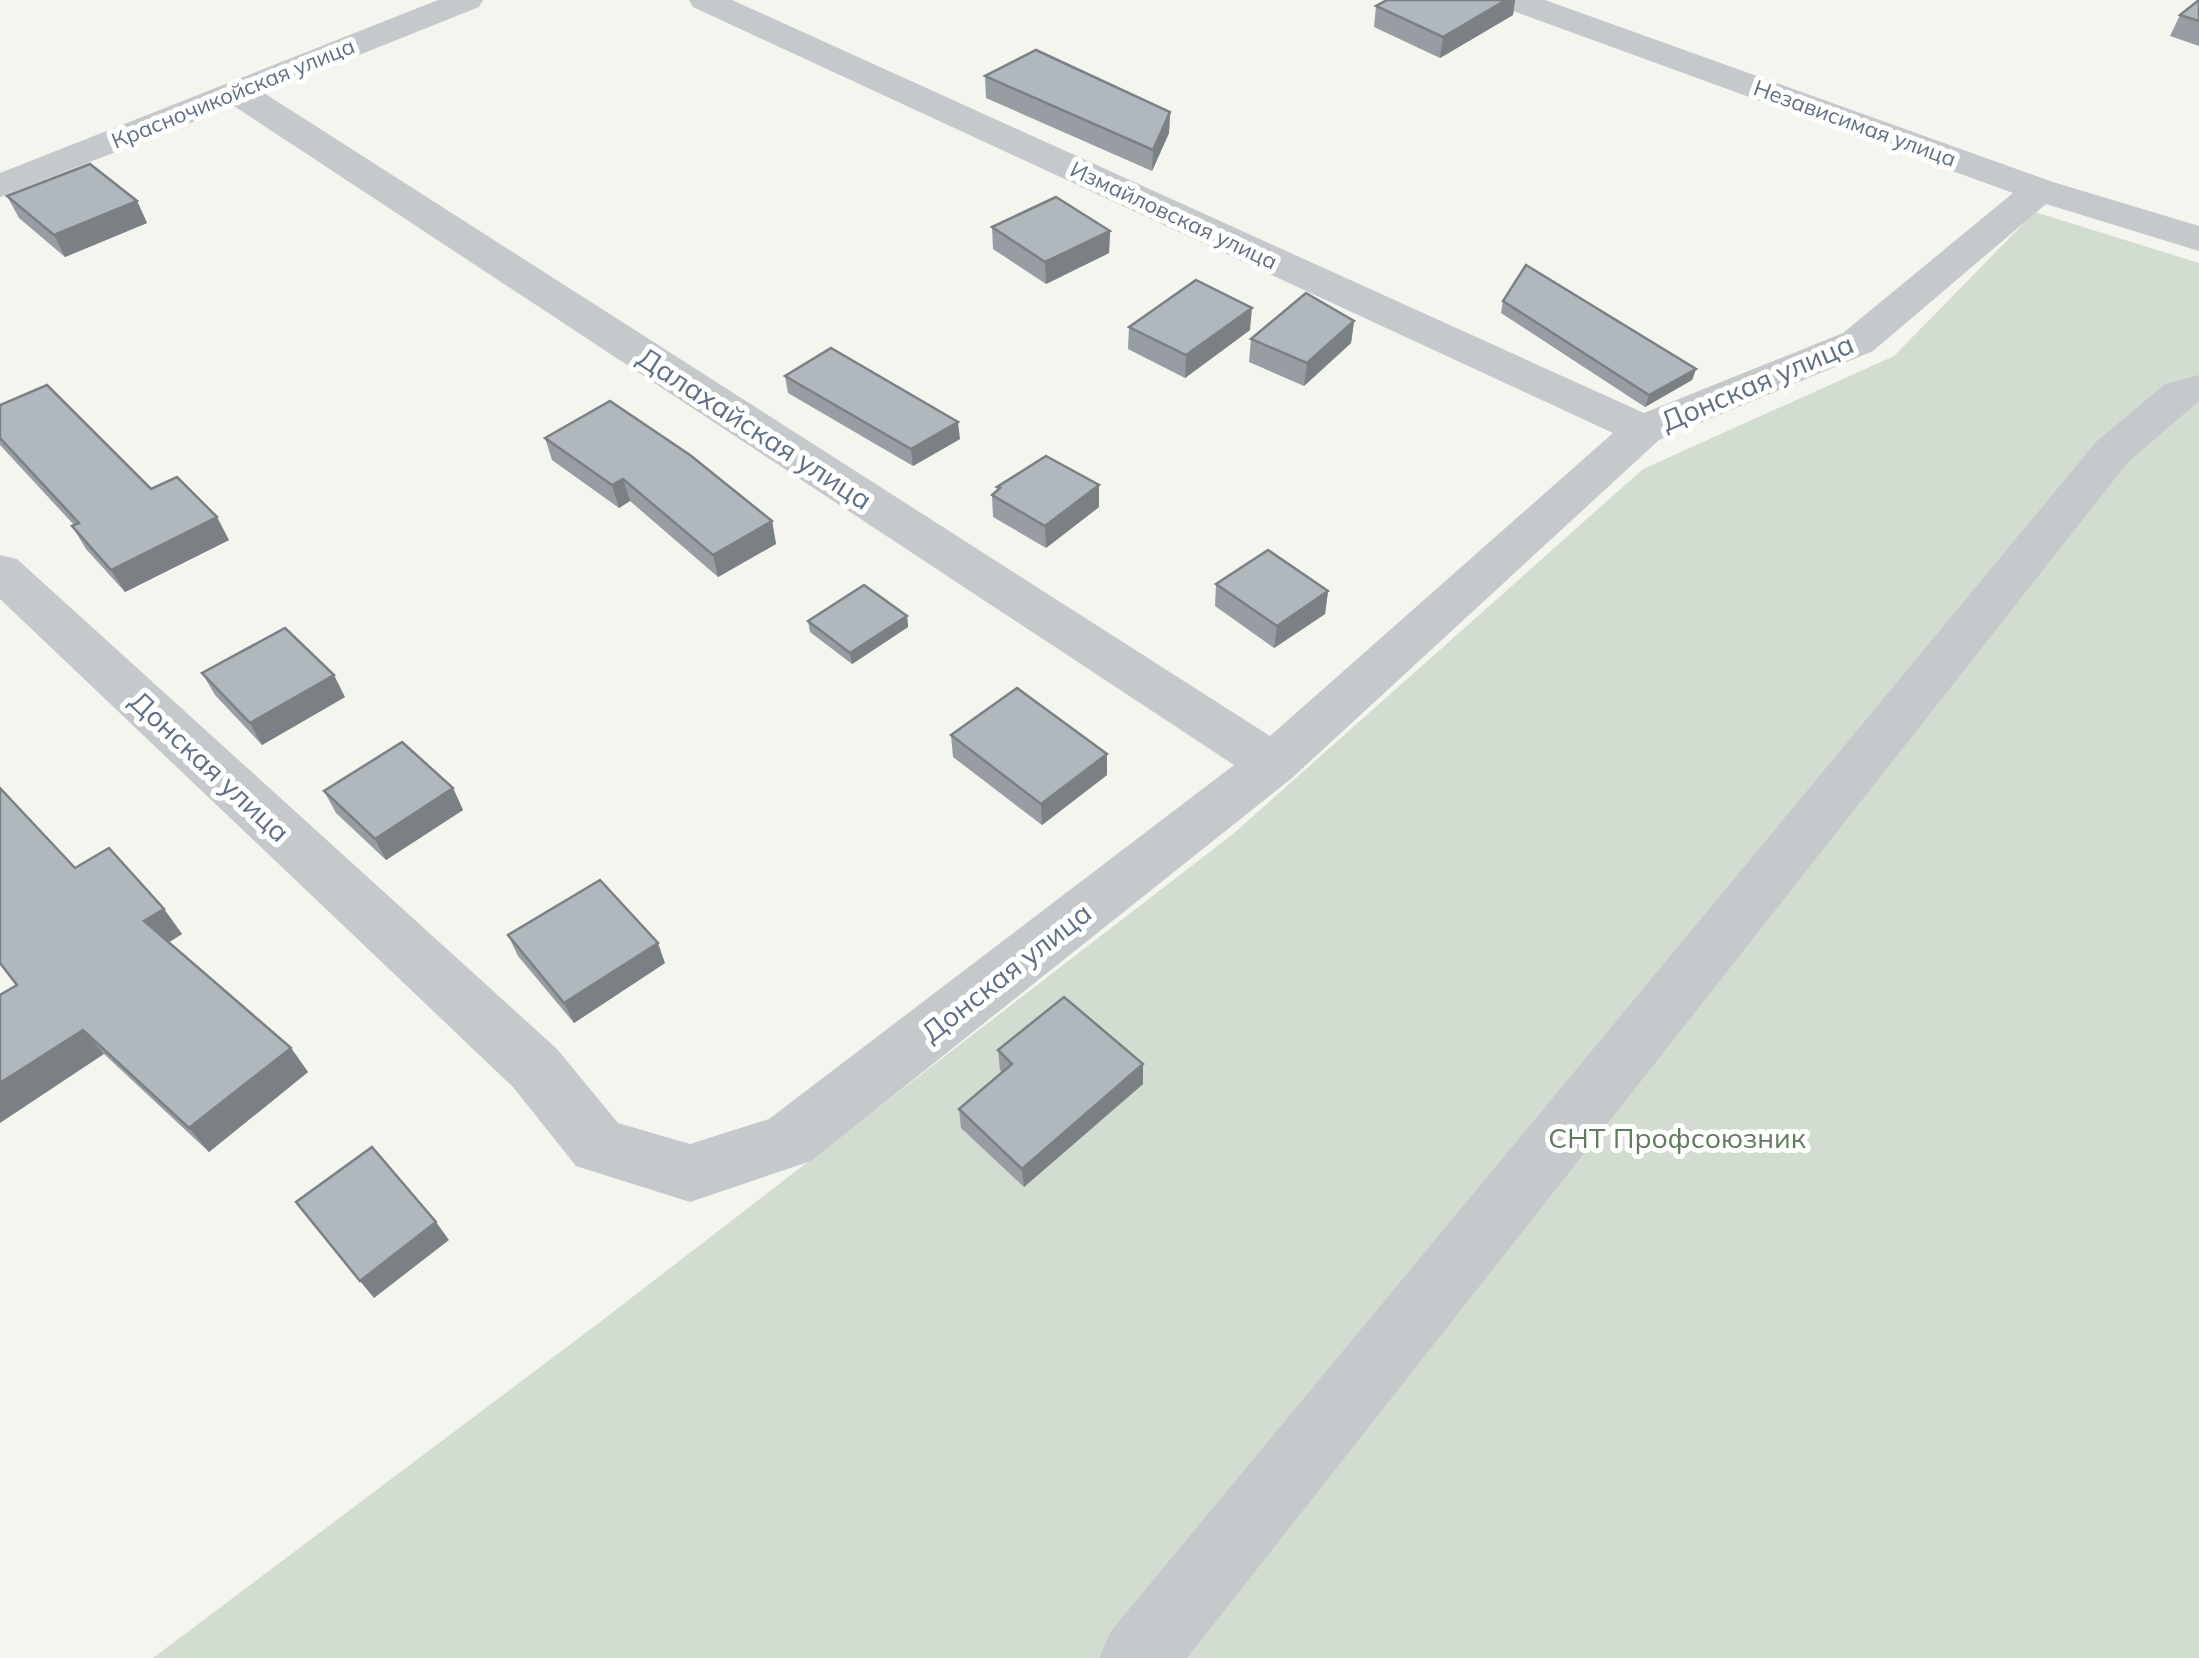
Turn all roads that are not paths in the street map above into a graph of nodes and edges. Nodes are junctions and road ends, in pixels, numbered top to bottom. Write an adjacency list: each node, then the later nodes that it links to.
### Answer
1 (466, 0): 4 (street, Красночикойская улица)
2 (705, 0): 9 (street, Измайловская улица)
3 (1514, 0): 6 (street, Независимая улица)
4 (237, 92): 5 (street, Красночикойская улица); 11 (street, Далахайская улица)
5 (0, 186)
6 (2040, 190): 7 (street, Независимая улица); 9 (street, Донская улица)
7 (2199, 239)
8 (2199, 388): 12 (street)
9 (1643, 430): 11 (street, Донская улица)
10 (0, 571): 11 (street, Донская улица)
11 (1273, 764)
12 (1138, 1658)

